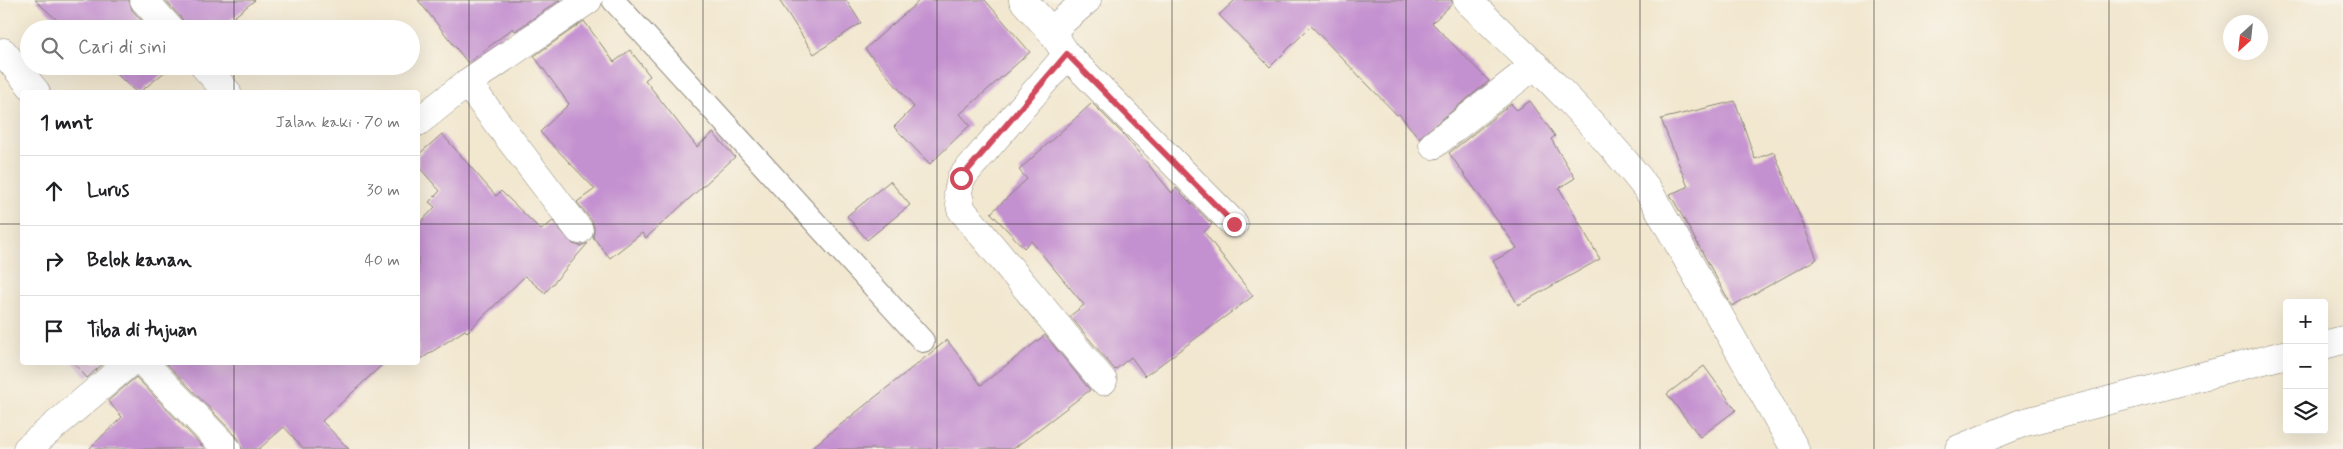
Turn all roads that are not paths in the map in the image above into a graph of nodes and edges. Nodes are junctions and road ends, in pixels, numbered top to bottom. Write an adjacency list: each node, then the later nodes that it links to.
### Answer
1 (144, 0): 7 (street)
2 (588, 0): 15 (street)
3 (613, 0): 23 (lane)
4 (1023, 0): 8 (street)
5 (1087, 0): 8 (street)
6 (1467, 0): 11 (street)
7 (162, 20)
8 (1051, 31): 10 (street)
9 (3, 52): 12 (street)
10 (1067, 54): 20 (street); 28 (street)
11 (1535, 64): 19 (street); 31 (street)
12 (20, 73)
13 (22, 75): 16 (street)
14 (212, 75): 17 (street)
15 (467, 83): 18 (street); 21 (street)
16 (34, 90)
17 (225, 90)
18 (420, 120)
19 (1434, 145)
20 (1234, 224)
21 (579, 230)
22 (2343, 340): 24 (street)
23 (923, 341)
24 (2328, 344)
25 (2283, 355): 32 (street)
26 (126, 365): 29 (street)
27 (146, 365): 30 (street)
28 (1103, 381)
29 (27, 449)
30 (227, 449)
31 (1795, 449)
32 (1959, 449)

